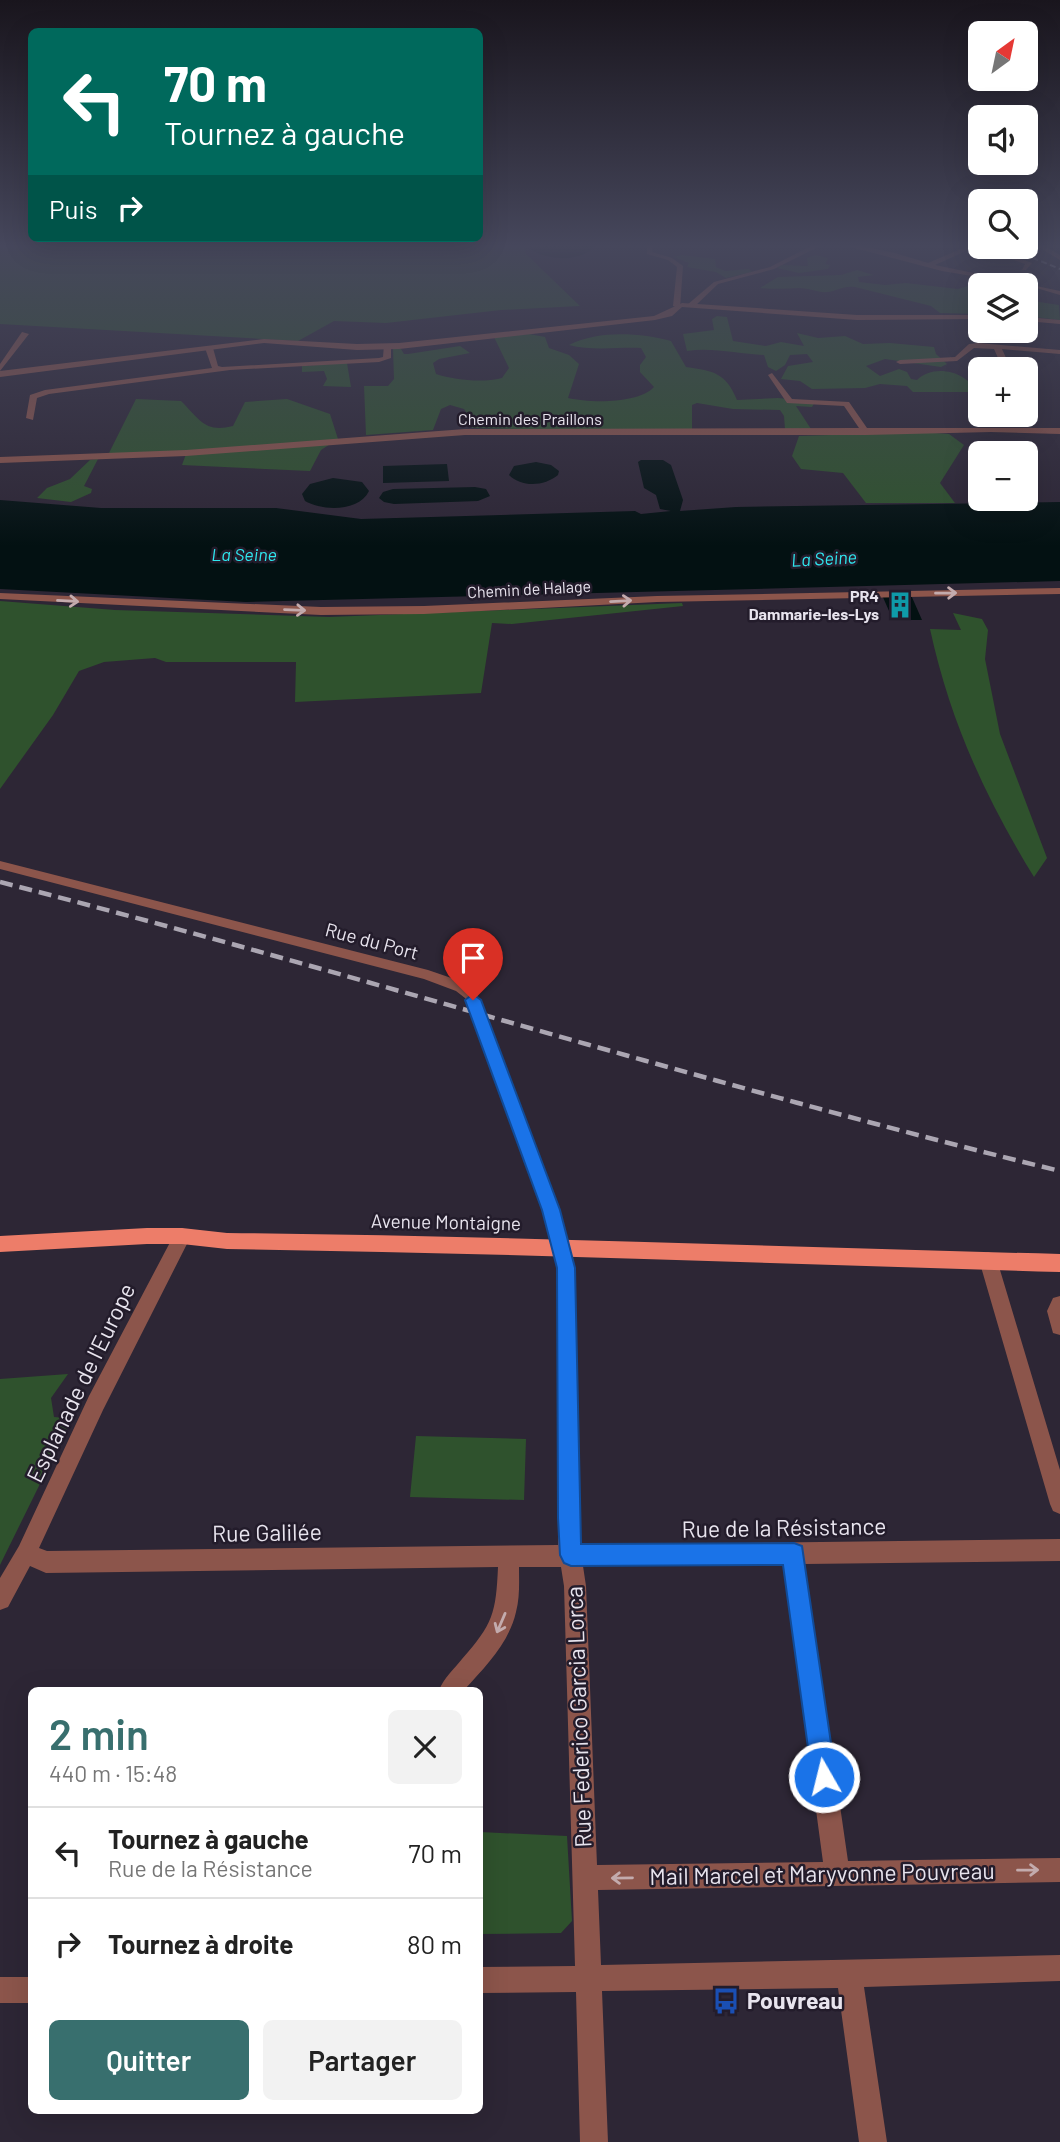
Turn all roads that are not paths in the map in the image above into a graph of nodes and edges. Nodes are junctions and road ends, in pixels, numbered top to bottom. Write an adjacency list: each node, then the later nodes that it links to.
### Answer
1 (16, 346): 12 (street)
2 (225, 346): 8 (street)
3 (366, 346): 7 (street)
4 (397, 346): 7 (street)
5 (973, 346): 10 (street)
6 (1005, 346): 9 (street)
7 (387, 347): 11 (street)
8 (209, 348): 11 (street); 12 (street)
9 (1060, 352)
10 (900, 362)
11 (222, 369): 14 (street)
12 (0, 371)
13 (772, 375): 16 (street)
14 (30, 418)
15 (1060, 431): 16 (street, Chemin des Praillons)
16 (866, 432): 17 (street, Chemin des Praillons)
17 (0, 460)
18 (1060, 591): 19 (street, Chemin de Halage, one-way to 18)
19 (0, 596)
20 (0, 865): 23 (street, Rue du Port)
21 (182, 1236): 22 (main road, Avenue Montaigne); 23 (main road, Avenue Montaigne); 30 (street, Esplanade de l'Europe)
22 (0, 1244)
23 (560, 1248): 24 (main road, Avenue Montaigne); 32 (street, Rue Federico Garcia Lorca)
24 (988, 1260): 25 (main road, Avenue Montaigne); 28 (street)
25 (1060, 1263)
26 (1059, 1304): 27 (street)
27 (1060, 1327)
28 (1060, 1504)
29 (1060, 1550): 31 (street, Rue de la Résistance)
30 (26, 1553): 33 (street, Rue Galilée); 34 (street, Esplanade de l'Europe)
31 (794, 1554): 32 (street, Rue de la Résistance); 37 (street)
32 (571, 1555): 33 (street, Rue de la Résistance); 38 (street, Rue Federico Garcia Lorca)
33 (509, 1556): 35 (street, one-way to 35)
34 (0, 1599)
35 (452, 1687)
36 (1060, 1870): 37 (street, Mail Marcel et Maryvonne Pouvreau, one-way to 36)
37 (837, 1873): 38 (street, Mail Marcel et Maryvonne Pouvreau, one-way to 38)
38 (585, 1878): 41 (street, Rue Federico Garcia Lorca)
39 (1060, 1968): 40 (street)
40 (849, 1974): 41 (street); 46 (street)
41 (589, 1977): 42 (street); 45 (street, Rue Federico Garcia Lorca)
42 (483, 1980)
43 (0, 1990): 44 (street)
44 (28, 1990)
45 (594, 2142)
46 (873, 2142)

